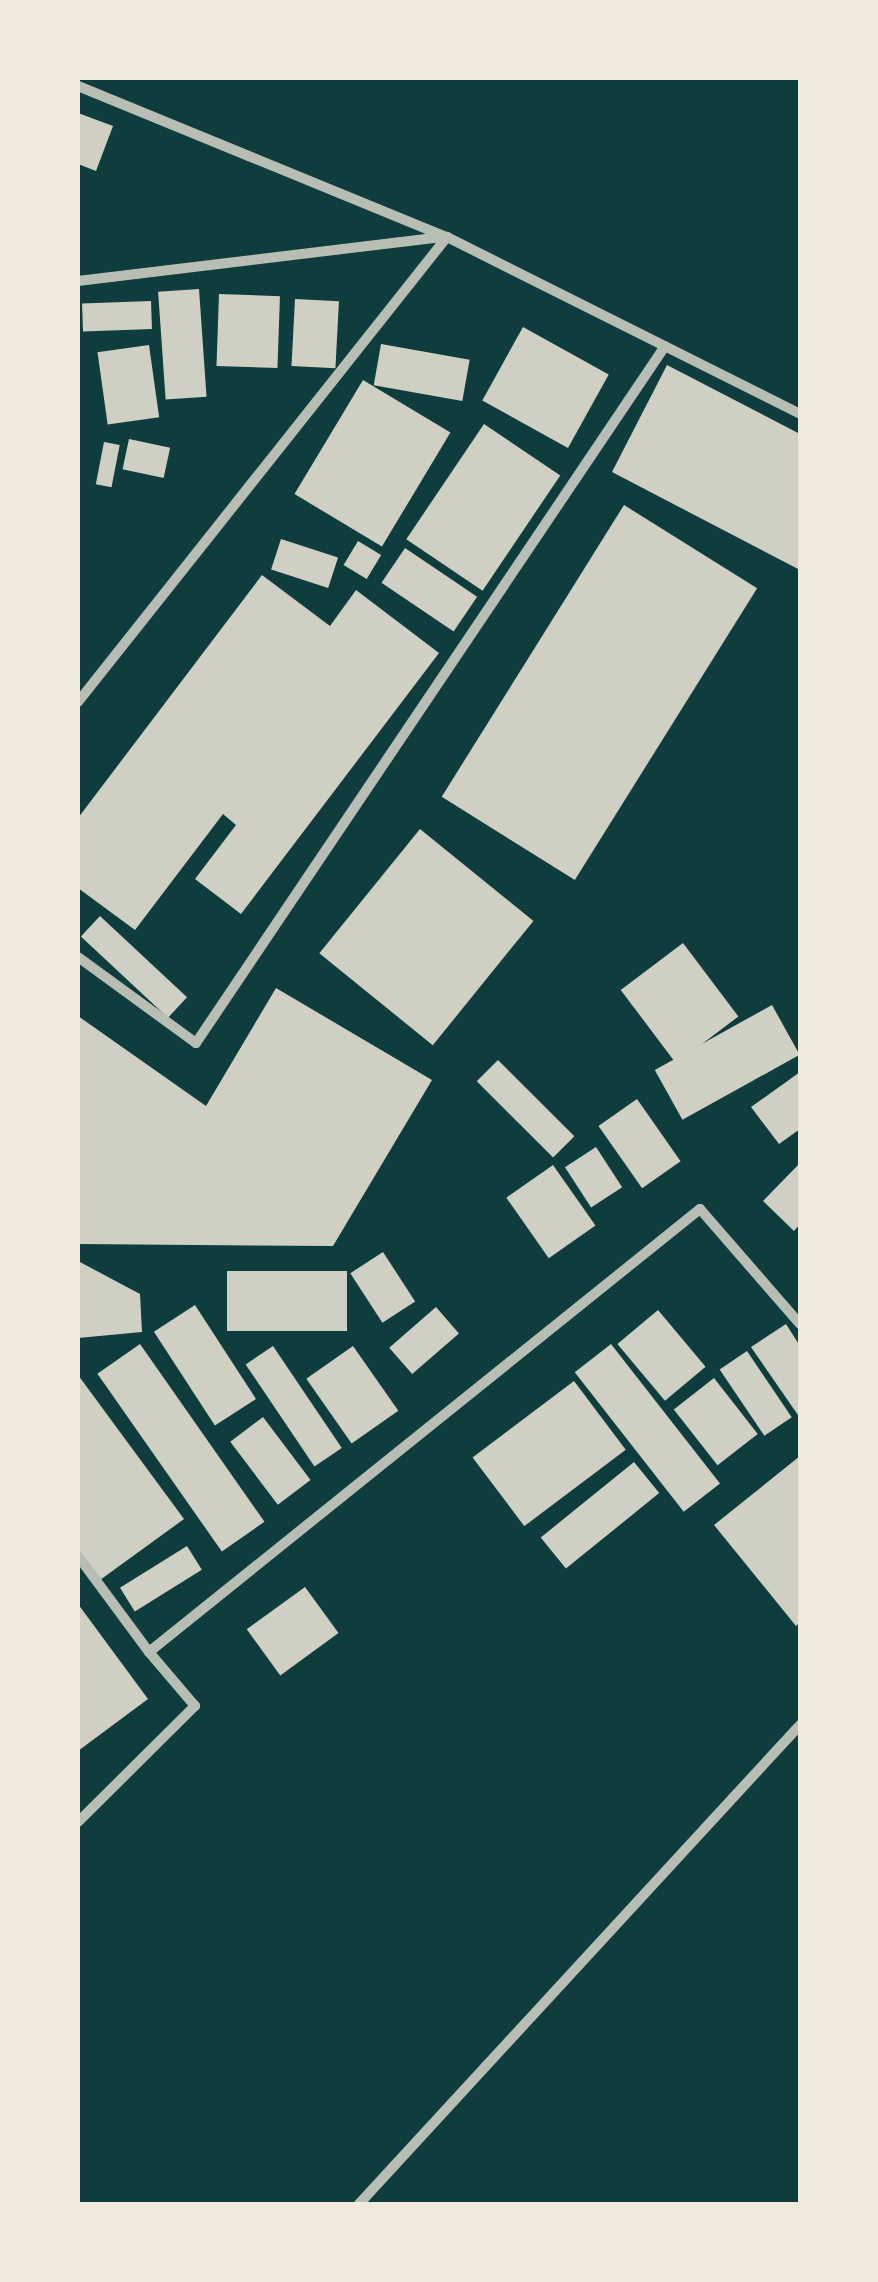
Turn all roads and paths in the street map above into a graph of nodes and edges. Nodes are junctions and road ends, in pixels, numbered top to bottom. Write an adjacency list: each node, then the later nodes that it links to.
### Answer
1 (92, 78): 2 (street)
2 (80, 87): 3 (street)
3 (447, 237): 4 (street); 5 (street); 7 (street)
4 (78, 281)
5 (665, 346): 6 (street); 8 (street)
6 (800, 414)
7 (78, 702)
8 (78, 957)
9 (800, 1324): 11 (street)
10 (78, 1556): 11 (street)
11 (149, 1652): 13 (street)
12 (800, 1725): 14 (street)
13 (78, 1822)
14 (359, 2204)

